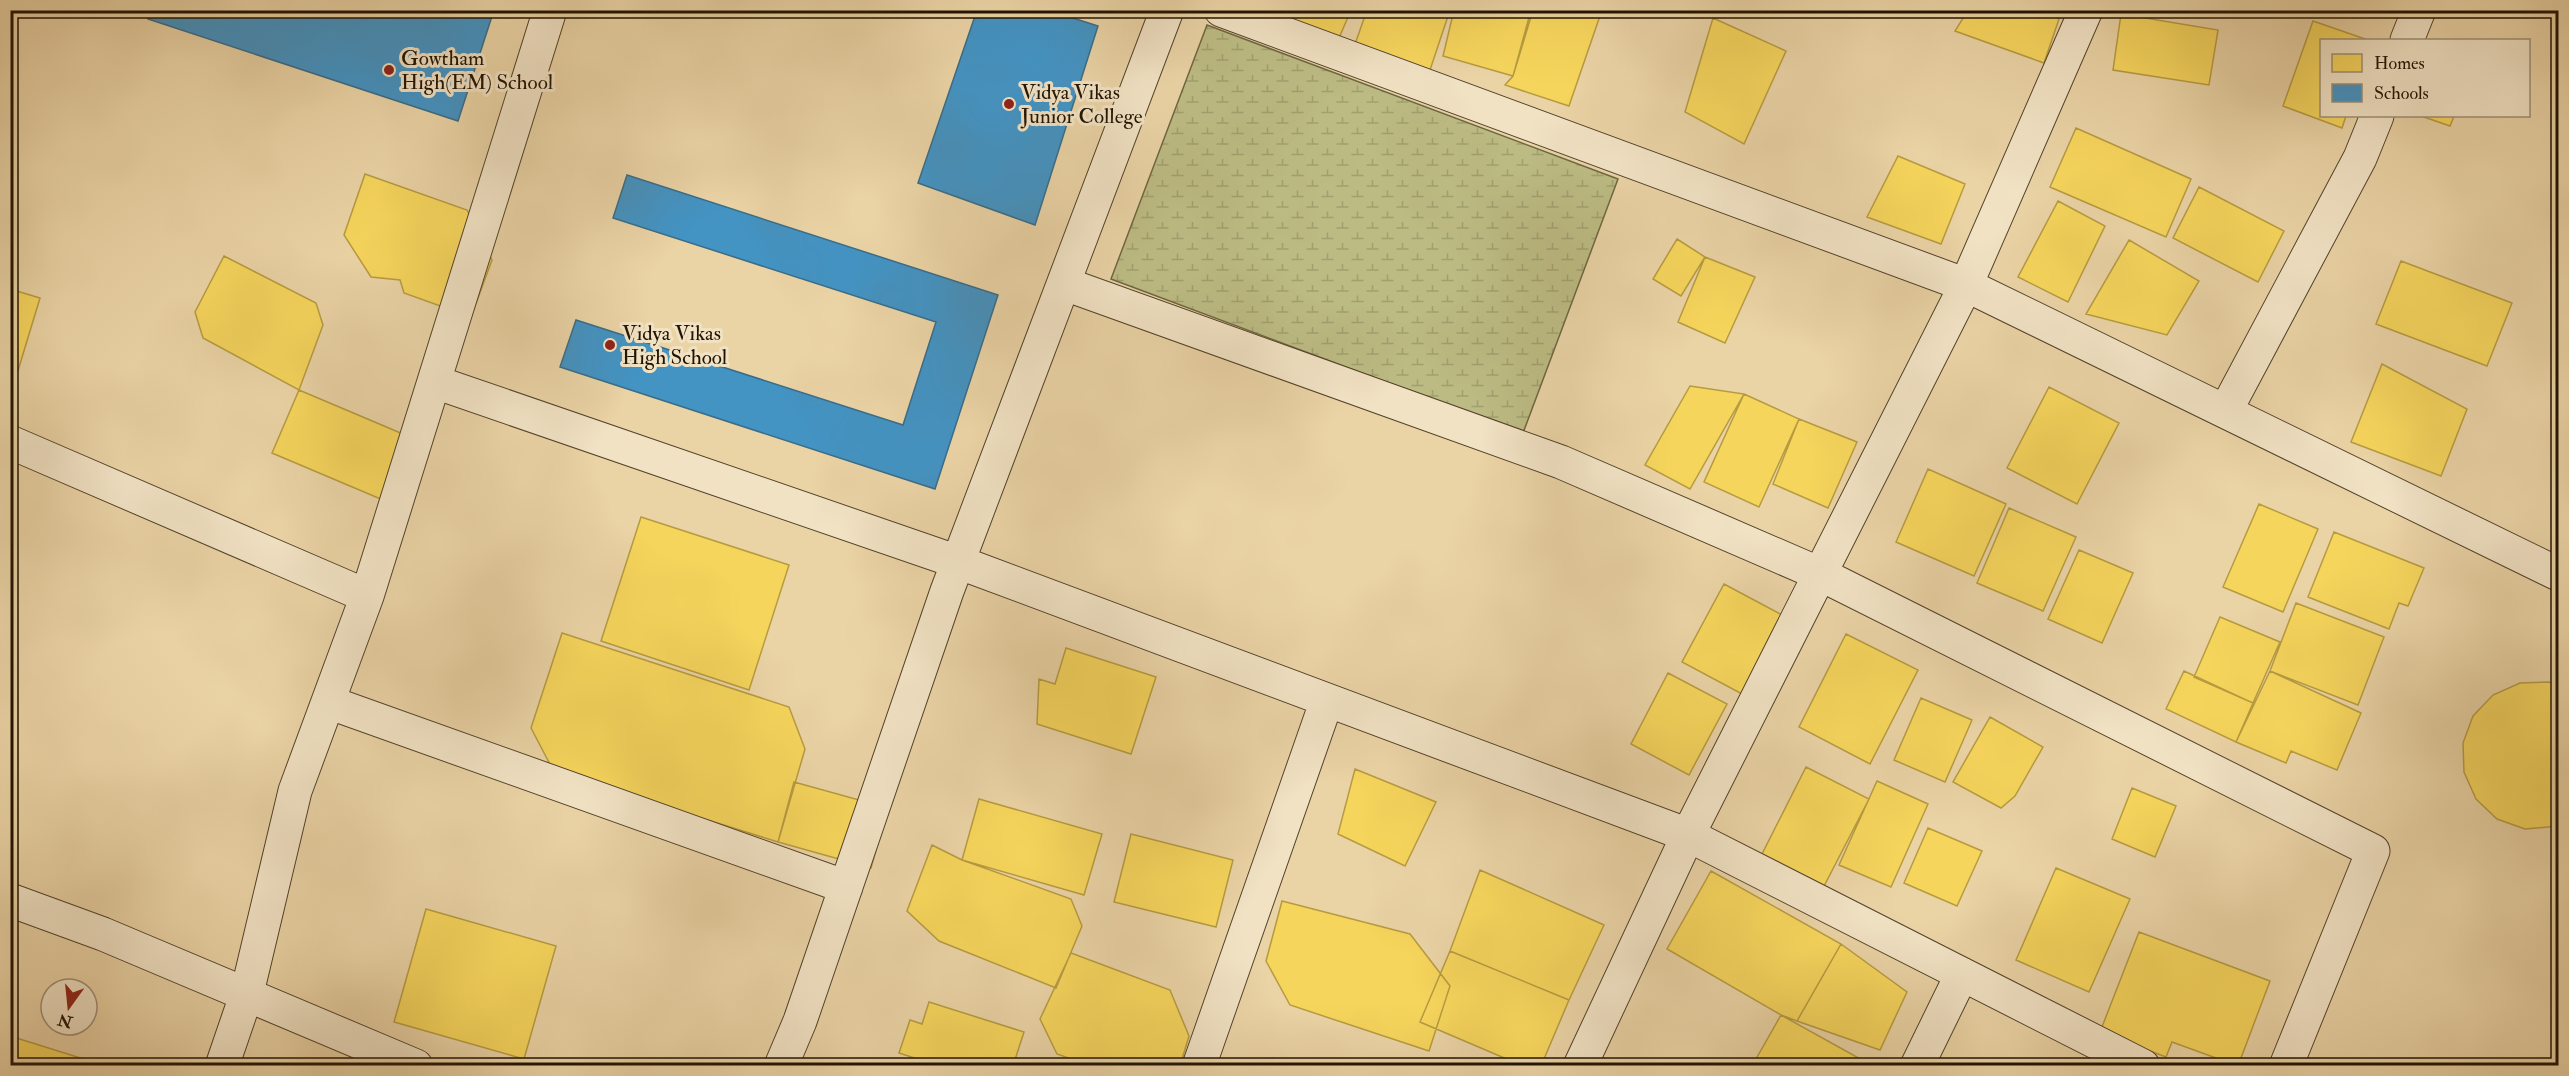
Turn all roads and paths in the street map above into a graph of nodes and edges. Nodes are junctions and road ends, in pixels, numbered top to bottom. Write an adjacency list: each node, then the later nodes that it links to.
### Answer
1 (550, 10): 10 (street)
2 (1167, 10): 8 (street)
3 (1221, 10): 9 (street)
4 (2086, 10): 9 (street)
5 (2419, 10): 6 (street)
6 (2407, 39)
7 (2377, 117): 11 (street)
8 (1065, 284): 13 (street); 14 (street)
9 (1966, 285): 11 (street); 14 (street)
10 (435, 382): 13 (street); 16 (street)
11 (2226, 410): 15 (street)
12 (10, 442): 16 (street)
13 (958, 562): 17 (street); 20 (street)
14 (1820, 574): 19 (street); 31 (street)
15 (2559, 574)
16 (367, 596): 18 (street)
17 (1328, 700): 19 (street); 27 (street)
18 (328, 702): 20 (street); 23 (street)
19 (1688, 835): 22 (street); 28 (street)
20 (846, 887): 26 (street)
21 (10, 900): 23 (street)
22 (1962, 974): 29 (street); 30 (street)
23 (247, 993): 24 (street); 25 (street)
24 (222, 1065)
25 (416, 1065)
26 (781, 1065)
27 (1199, 1065)
28 (1580, 1065)
29 (1917, 1065)
30 (2143, 1065)
31 (2286, 1065)

